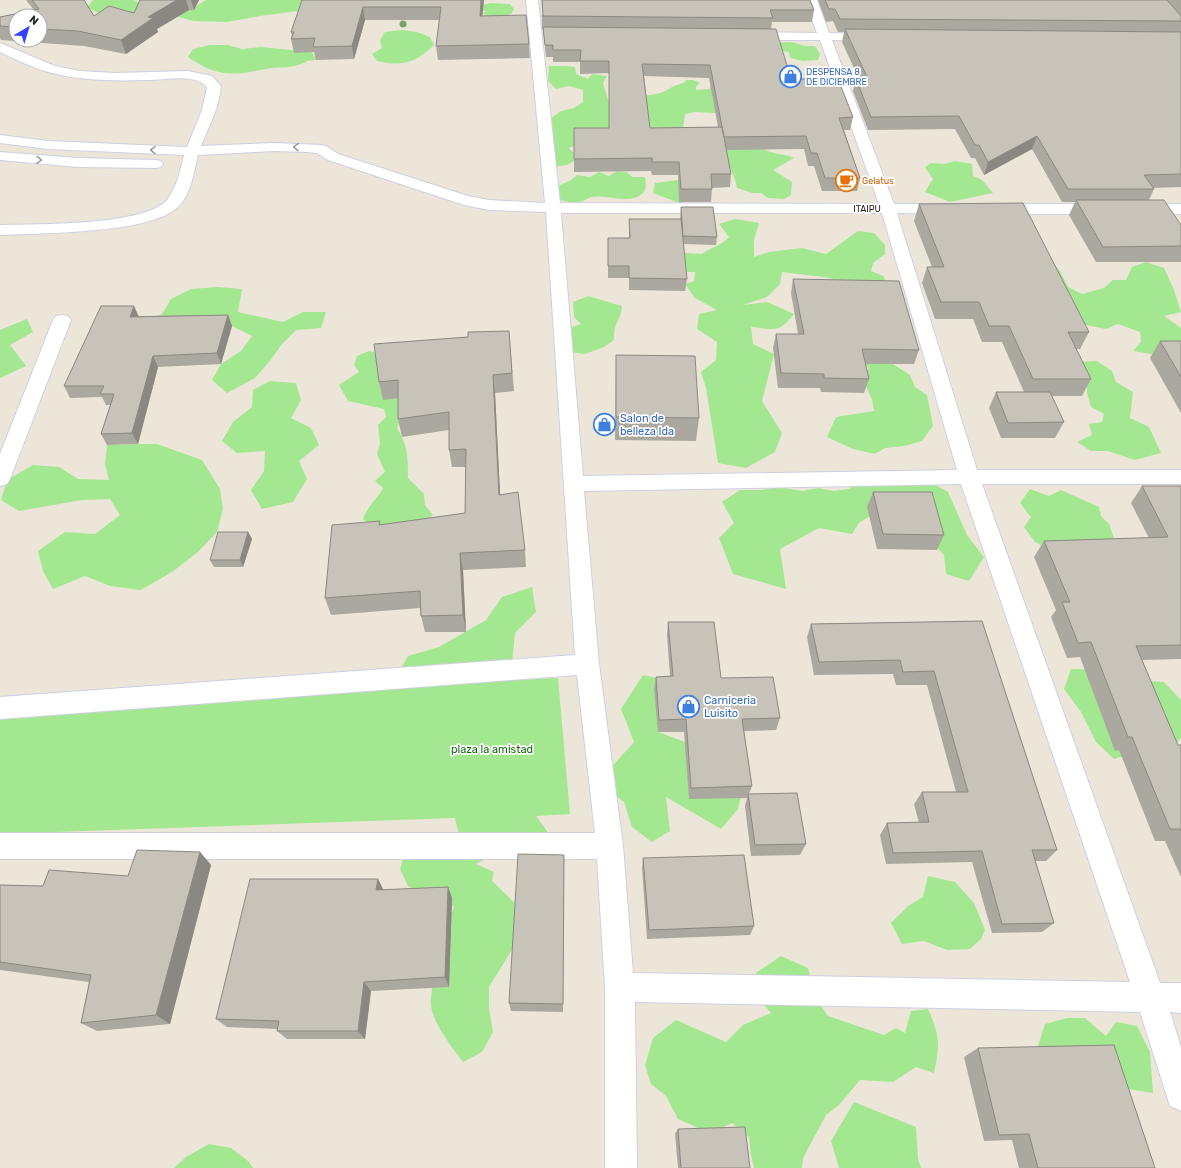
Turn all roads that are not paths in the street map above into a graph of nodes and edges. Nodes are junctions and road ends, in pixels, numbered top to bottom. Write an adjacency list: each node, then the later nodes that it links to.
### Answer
1 (532, 0): 13 (street)
2 (812, 0): 4 (street)
3 (736, 36): 4 (street)
4 (824, 37): 5 (street); 14 (street)
5 (887, 37)
6 (0, 47): 9 (street)
7 (0, 139): 9 (street, one-way to 7)
8 (0, 156): 9 (street, one-way to 9)
9 (191, 157): 10 (street, one-way to 9); 11 (street); 18 (street)
10 (333, 158): 12 (street); 13 (street, ITAIPU)
11 (272, 161)
12 (303, 162)
13 (553, 208): 14 (street, ITAIPU); 23 (street)
14 (888, 209): 15 (street, ITAIPU); 21 (street)
15 (959, 209)
16 (983, 209): 17 (street)
17 (1181, 209)
18 (0, 230)
19 (62, 320): 22 (street)
20 (1181, 477): 21 (street)
21 (969, 478): 23 (street); 29 (street)
22 (0, 479)
23 (574, 484): 24 (street)
24 (587, 664): 25 (street); 27 (street)
25 (0, 708)
26 (0, 846): 27 (street)
27 (610, 846): 28 (street)
28 (620, 987): 29 (street); 32 (street)
29 (1150, 998): 30 (street); 31 (street)
30 (1181, 998)
31 (1181, 1095)
32 (621, 1168)

